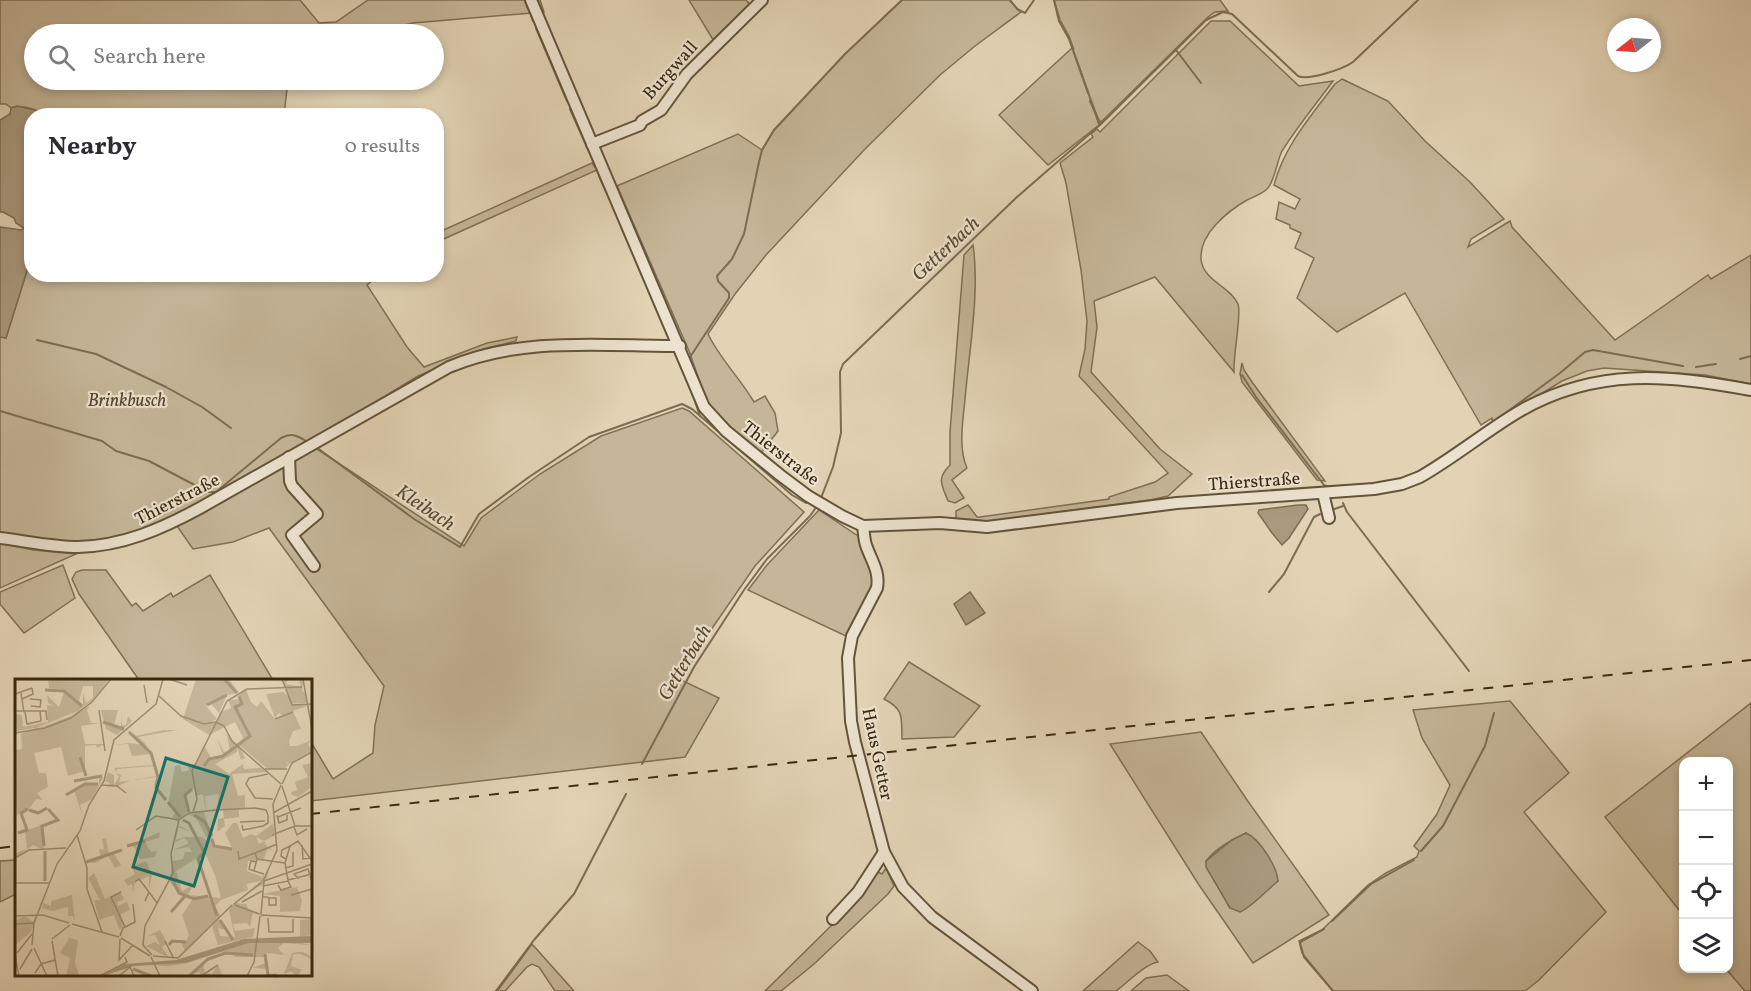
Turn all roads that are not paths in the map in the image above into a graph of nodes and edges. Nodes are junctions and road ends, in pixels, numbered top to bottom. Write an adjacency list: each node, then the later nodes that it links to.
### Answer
1 (531, 0): 3 (street)
2 (762, 0): 3 (street, Burgwall)
3 (592, 144): 4 (street)
4 (683, 355): 6 (street, Thierstraße); 9 (street, Thierstraße)
5 (1751, 390): 7 (street, Thierstraße)
6 (289, 457): 10 (street, Thierstraße); 11 (street)
7 (1323, 493): 8 (street, Thierstraße); 9 (street, Thierstraße)
8 (1329, 518)
9 (863, 526): 12 (street, Haus Getter)
10 (0, 538)
11 (314, 566)
12 (884, 852): 13 (street); 14 (street, Haus Getter)
13 (833, 919)
14 (1032, 991)

